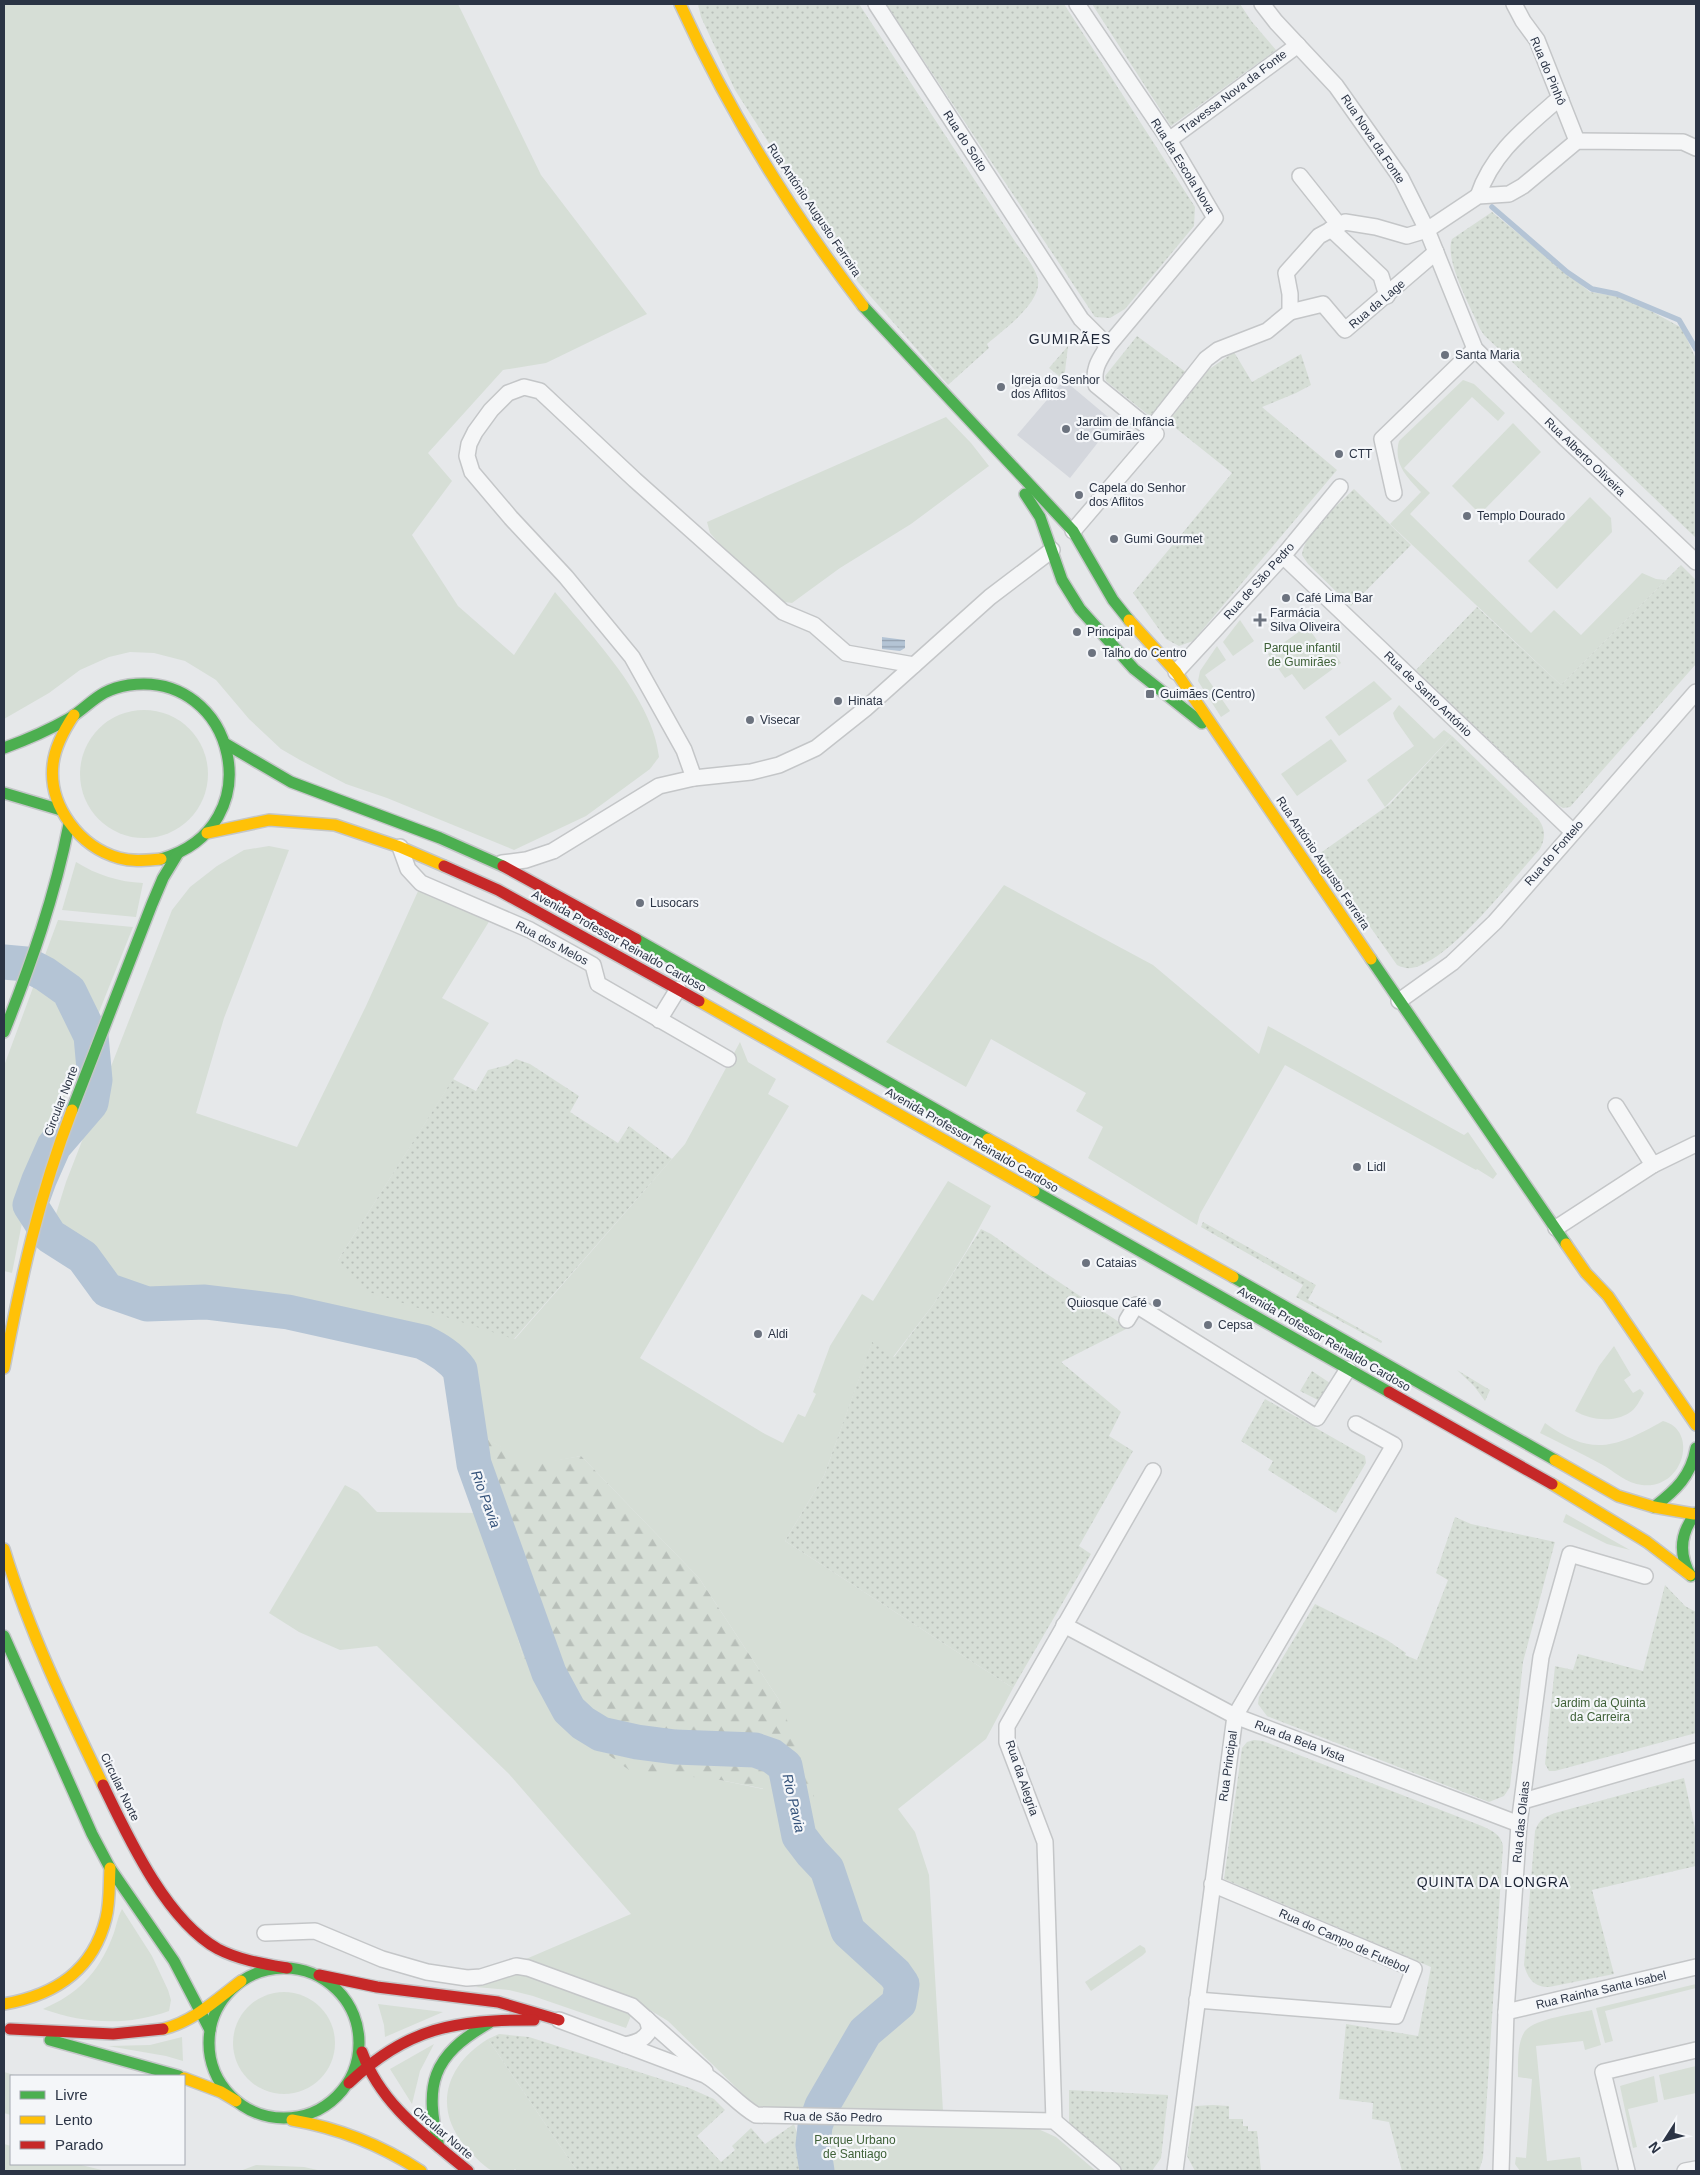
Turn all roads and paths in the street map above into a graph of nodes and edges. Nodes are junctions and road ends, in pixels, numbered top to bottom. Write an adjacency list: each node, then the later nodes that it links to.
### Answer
1 (680, 4): 21 (main road, Rua António Augusto Ferreira)
2 (876, 4): 18 (street, Rua do Soito)
3 (1077, 4): 8 (street, Rua da Escola Nova)
4 (1262, 4): 6 (street, Rua Nova da Fonte)
5 (1514, 4): 7 (street, Rua do Pinhô)
6 (1298, 44): 8 (street, Travessa Nova da Fonte); 14 (street, Rua Nova da Fonte)
7 (1561, 100): 9 (street, Rua do Pinhô); 12 (street)
8 (1169, 140): 18 (street, Rua da Escola Nova)
9 (1577, 140): 10 (street); 12 (street)
10 (1696, 148)
11 (1300, 176): 13 (street)
12 (1478, 196): 14 (street)
13 (1335, 227): 14 (street); 16 (street); 17 (street)
14 (1427, 230): 15 (street, Rua Nova da Fonte)
15 (1436, 252): 16 (street, Rua da Lage); 19 (street, Rua Nova da Fonte)
16 (1387, 296): 17 (street, Rua da Lage)
17 (1290, 312): 20 (street)
18 (1108, 346): 20 (street, Rua da Escola Nova)
19 (1475, 349): 23 (street); 27 (street, Rua Alberto Oliveira)
20 (1151, 429): 24 (street)
21 (980, 430): 24 (main road, Rua António Augusto Ferreira); 25 (main road, Rua António Augusto Ferreira)
22 (1340, 487): 26 (street, Rua de São Pedro)
23 (1394, 493)
24 (1077, 536): 25 (main road); 29 (main road, Rua António Augusto Ferreira)
25 (1052, 550): 28 (street); 30 (main road, Rua António Augusto Ferreira)
26 (1283, 556): 29 (street, Rua de São Pedro); 40 (street, Rua de Santo António)
27 (1696, 562)
28 (914, 665): 36 (street); 36 (street)
29 (1176, 672): 30 (main road); 33 (main road, Rua António Augusto Ferreira)
30 (1160, 689): 33 (main road, Rua António Augusto Ferreira)
31 (1696, 692): 40 (street, Rua do Fontelo)
32 (74, 714): 34 (main road); 35 (main road); 38 (main road)
33 (1224, 741): 46 (main road, Rua António Augusto Ferreira)
34 (226, 744): 41 (main road); 44 (main road, Avenida Professor Reinaldo Cardoso)
35 (4, 748)
36 (694, 778): 44 (street)
37 (4, 793): 38 (main road)
38 (61, 810): 39 (main road)
39 (69, 824): 43 (main road); 48 (main road)
40 (1572, 831): 46 (street, Rua do Fontelo)
41 (207, 833): 42 (main road, Avenida Professor Reinaldo Cardoso); 43 (main road)
42 (400, 848): 45 (main road, Avenida Professor Reinaldo Cardoso); 47 (street, Rua dos Melos)
43 (177, 854): 55 (main road, Circular Norte)
44 (498, 864): 61 (main road, Avenida Professor Reinaldo Cardoso)
45 (678, 989): 47 (street); 56 (main road, Avenida Professor Reinaldo Cardoso)
46 (1400, 1001): 53 (main road, Rua António Augusto Ferreira)
47 (659, 1020): 49 (street, Rua dos Melos)
48 (4, 1032)
49 (728, 1059)
50 (1616, 1106): 52 (street)
51 (1696, 1144): 52 (street)
52 (1654, 1165): 53 (street)
53 (1556, 1228): 58 (main road, Rua António Augusto Ferreira)
54 (1127, 1320): 56 (street)
55 (4, 1368)
56 (1348, 1369): 65 (main road, Avenida Professor Reinaldo Cardoso)
57 (1356, 1424): 68 (street, Rua Principal)
58 (1696, 1425)
59 (1696, 1448): 61 (main road)
60 (1153, 1471): 66 (street, Rua da Alegria)
61 (1654, 1507): 62 (main road, Avenida Professor Reinaldo Cardoso)
62 (1695, 1514): 65 (main road)
63 (4, 1549): 76 (main road, Circular Norte)
64 (1644, 1576): 70 (street, Rua das Olaias)
65 (1693, 1578)
66 (1064, 1625): 68 (street, Rua da Bela Vista); 98 (street, Rua da Alegria)
67 (4, 1636): 72 (main road)
68 (1235, 1716): 71 (street, Rua da Bela Vista); 73 (street, Rua Principal)
69 (1696, 1751): 70 (street)
70 (1523, 1800): 71 (street, Rua das Olaias)
71 (1519, 1824): 82 (street, Rua das Olaias)
72 (110, 1868): 80 (main road); 81 (main road)
73 (1212, 1884): 79 (street, Rua Principal); 79 (street, Rua do Campo de Futebol)
74 (265, 1933): 83 (street)
75 (1696, 1967): 82 (street, Rua Rainha Santa Isabel)
76 (287, 1968): 77 (main road); 78 (main road)
77 (311, 1973): 84 (main road); 88 (main road)
78 (242, 1981): 81 (main road); 87 (main road)
79 (1197, 2000): 104 (street, Rua Principal)
80 (4, 2004)
81 (201, 2011): 86 (main road); 87 (main road)
82 (1506, 2012): 105 (street, Rua das Olaias)
83 (647, 2019): 89 (street); 94 (street)
84 (559, 2020): 85 (main road); 89 (street, Rua de São Pedro)
85 (492, 2022): 91 (main road); 99 (main road)
86 (7, 2028): 92 (main road)
87 (210, 2030): 96 (main road)
88 (359, 2038): 91 (main road, Circular Norte); 95 (main road)
89 (625, 2045): 94 (street, Rua de São Pedro)
90 (1696, 2050): 106 (street)
91 (366, 2066): 95 (main road); 99 (main road, Circular Norte)
92 (175, 2075)
93 (185, 2078): 96 (main road)
94 (719, 2083): 98 (street, Rua de São Pedro)
95 (348, 2084): 97 (main road)
96 (236, 2101): 97 (main road)
97 (274, 2118): 101 (main road)
98 (1054, 2121): 103 (street)
99 (439, 2147): 102 (main road, Circular Norte)
100 (1696, 2169): 107 (street)
101 (421, 2171)
102 (468, 2171)
103 (1114, 2171)
104 (1175, 2171)
105 (1501, 2171)
106 (1627, 2171)
107 (1685, 2171)

